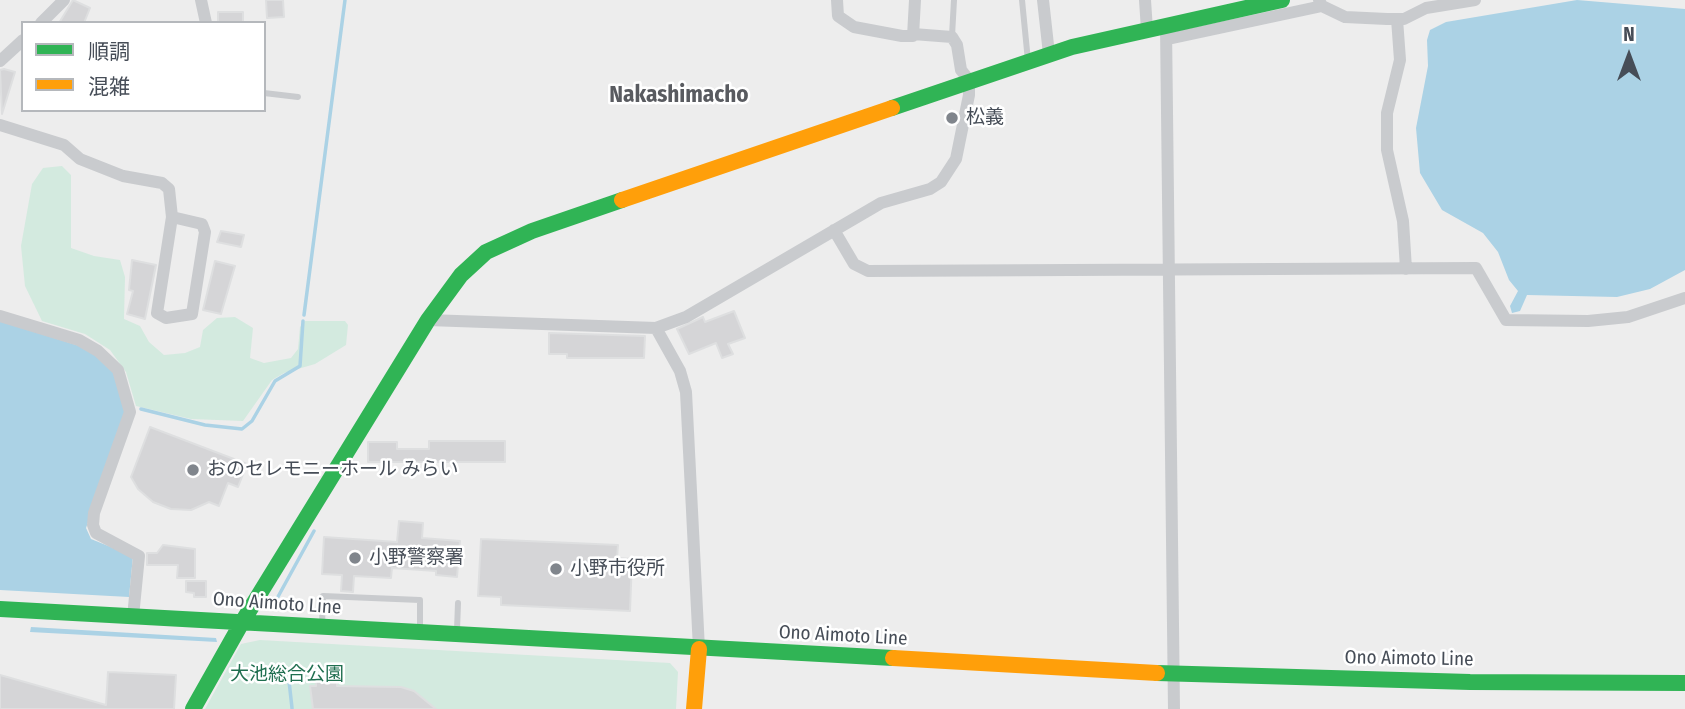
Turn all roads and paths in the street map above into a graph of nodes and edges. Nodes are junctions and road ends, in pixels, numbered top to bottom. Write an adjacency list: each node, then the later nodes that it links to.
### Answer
1 (64, 0): 13 (street)
2 (201, 0): 14 (street)
3 (837, 0): 17 (street)
4 (915, 0): 17 (street)
5 (954, 0): 18 (lane)
6 (1022, 0): 22 (lane)
7 (1043, 0): 20 (street)
8 (1145, 0): 15 (street)
9 (1282, 0): 16 (main road)
10 (1475, 0): 12 (street)
11 (1321, 3): 12 (street); 16 (street)
12 (1397, 19): 29 (street)
13 (43, 21)
14 (206, 21)
15 (1147, 30): 16 (main road); 20 (main road)
16 (1167, 33): 30 (street)
17 (913, 34): 18 (street)
18 (951, 37): 23 (street)
19 (21, 42): 21 (street)
20 (1049, 54): 22 (main road)
21 (0, 61)
22 (1028, 61): 23 (main road)
23 (969, 80): 28 (street); 33 (main road)
24 (266, 93): 25 (lane)
25 (298, 97)
26 (0, 125): 27 (street)
27 (173, 217): 27 (street)
28 (834, 230): 30 (street); 34 (street)
29 (1406, 269): 30 (street); 31 (street)
30 (1170, 271): 43 (street)
31 (1685, 298)
32 (0, 316): 37 (street)
33 (428, 320): 34 (street); 38 (main road)
34 (656, 328): 42 (street)
35 (458, 603): 41 (lane)
36 (0, 609): 37 (main road, Ono Aimoto Line)
37 (133, 617): 38 (main road, Ono Aimoto Line)
38 (241, 624): 39 (main road, Ono Aimoto Line); 45 (main road)
39 (322, 628): 40 (main road, Ono Aimoto Line); 40 (lane)
40 (420, 634): 41 (main road, Ono Aimoto Line)
41 (457, 635): 42 (main road, Ono Aimoto Line)
42 (699, 649): 43 (main road, Ono Aimoto Line); 46 (main road)
43 (1174, 674): 44 (main road, Ono Aimoto Line); 47 (street)
44 (1685, 682)
45 (193, 709)
46 (694, 709)
47 (1174, 709)

